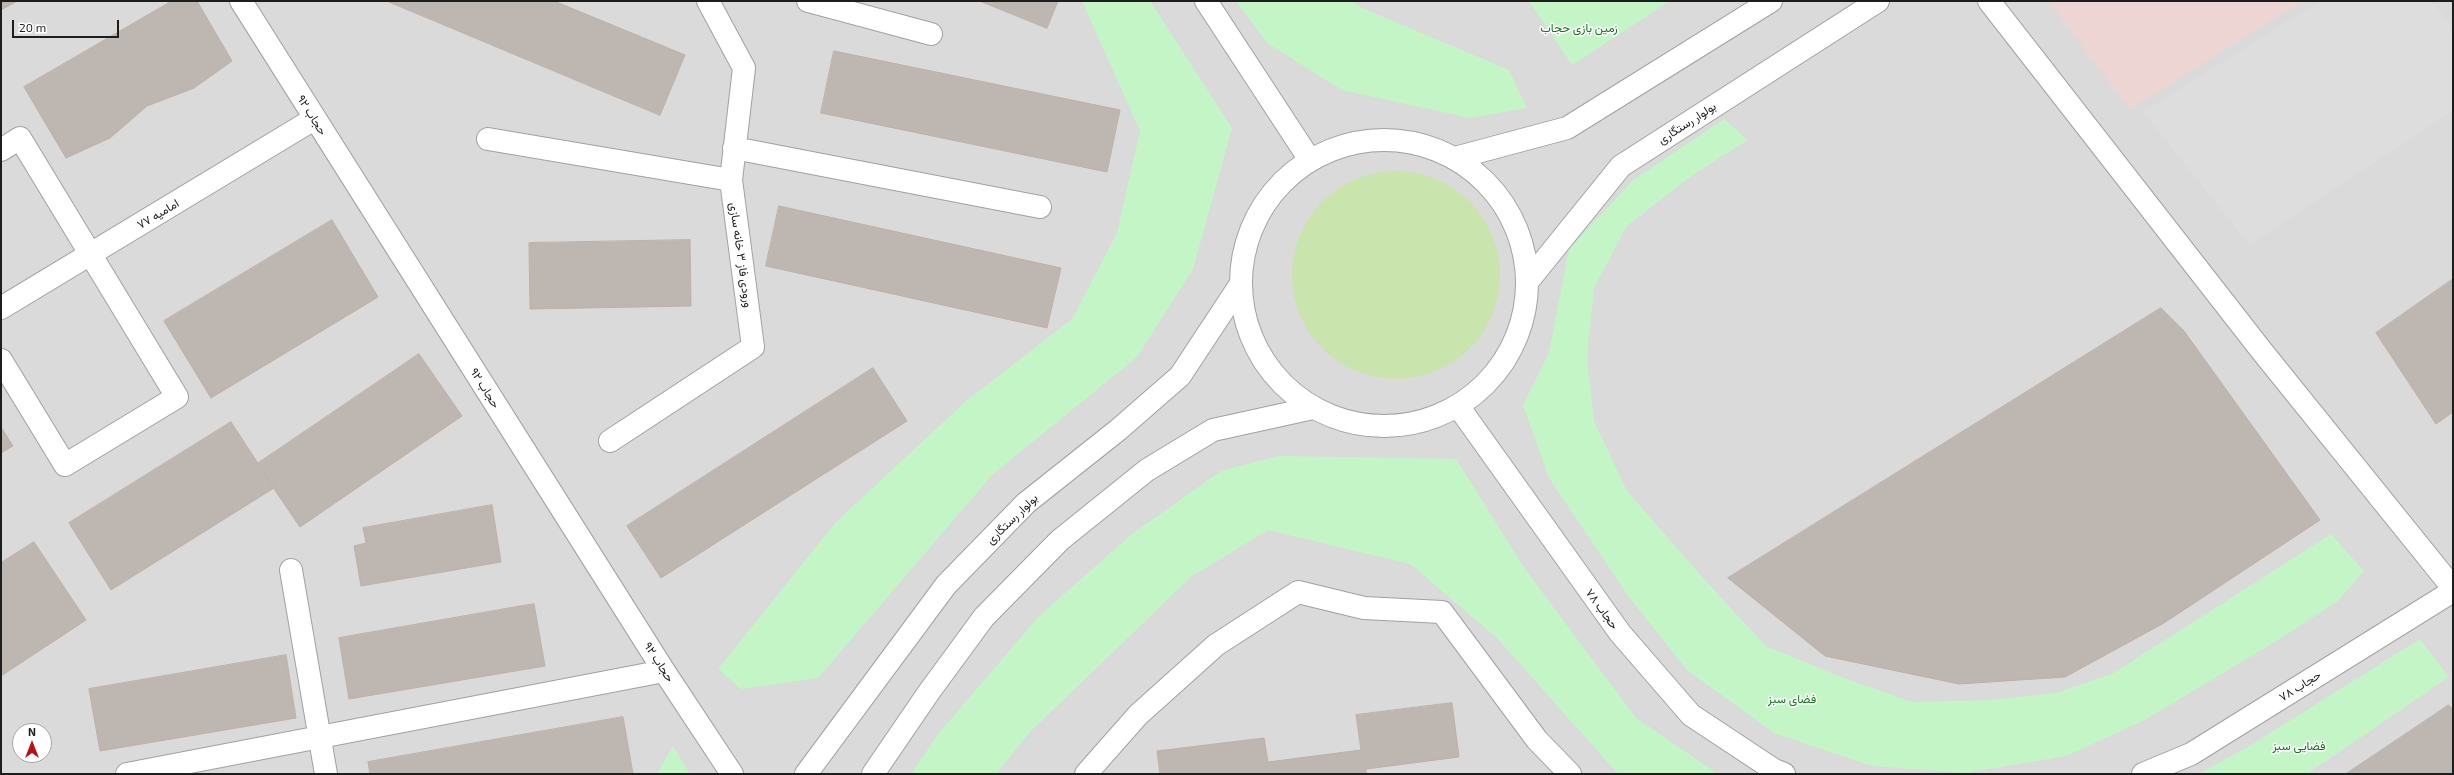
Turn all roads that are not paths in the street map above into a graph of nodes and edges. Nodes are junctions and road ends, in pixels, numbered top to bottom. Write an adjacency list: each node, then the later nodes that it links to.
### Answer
1 (241, 1): 9 (street, حجاب ۹۲)
2 (708, 1): 11 (street, ورودی فاز ۳ خانه سازی)
3 (808, 1): 8 (street)
4 (1206, 1): 14 (street)
5 (1771, 1): 13 (street)
6 (1878, 1): 18 (street, بولوار رستگاری)
7 (1989, 1): 26 (street)
8 (931, 34)
9 (314, 119): 17 (street, امامیه ۷۷); 27 (street, حجاب ۹۲)
10 (488, 139): 15 (street)
11 (734, 148): 15 (street, ورودی فاز ۳ خانه سازی); 16 (street)
12 (1, 150): 17 (street)
13 (1455, 158): 14 (street); 18 (street)
14 (1310, 160): 19 (street)
15 (731, 180): 24 (street, ورودی فاز ۳ خانه سازی)
16 (1040, 207)
17 (90, 255): 20 (street, امامیه ۷۷); 21 (street)
18 (1528, 281): 22 (street)
19 (1240, 285): 23 (street); 32 (street, بولوار رستگاری)
20 (1, 308)
21 (1, 360)
22 (1458, 406): 23 (street); 36 (street, حجاب ۷۸)
23 (1313, 408): 33 (street)
24 (610, 441)
25 (291, 570): 28 (street)
26 (2453, 590): 37 (street, حجاب ۷۸)
27 (664, 671): 28 (street); 31 (street, حجاب ۹۲)
28 (320, 738): 29 (street); 30 (street)
29 (127, 774)
30 (326, 774)
31 (732, 774)
32 (806, 774)
33 (873, 774)
34 (1086, 774): 35 (street)
35 (1570, 774)
36 (1784, 774)
37 (2143, 774)

